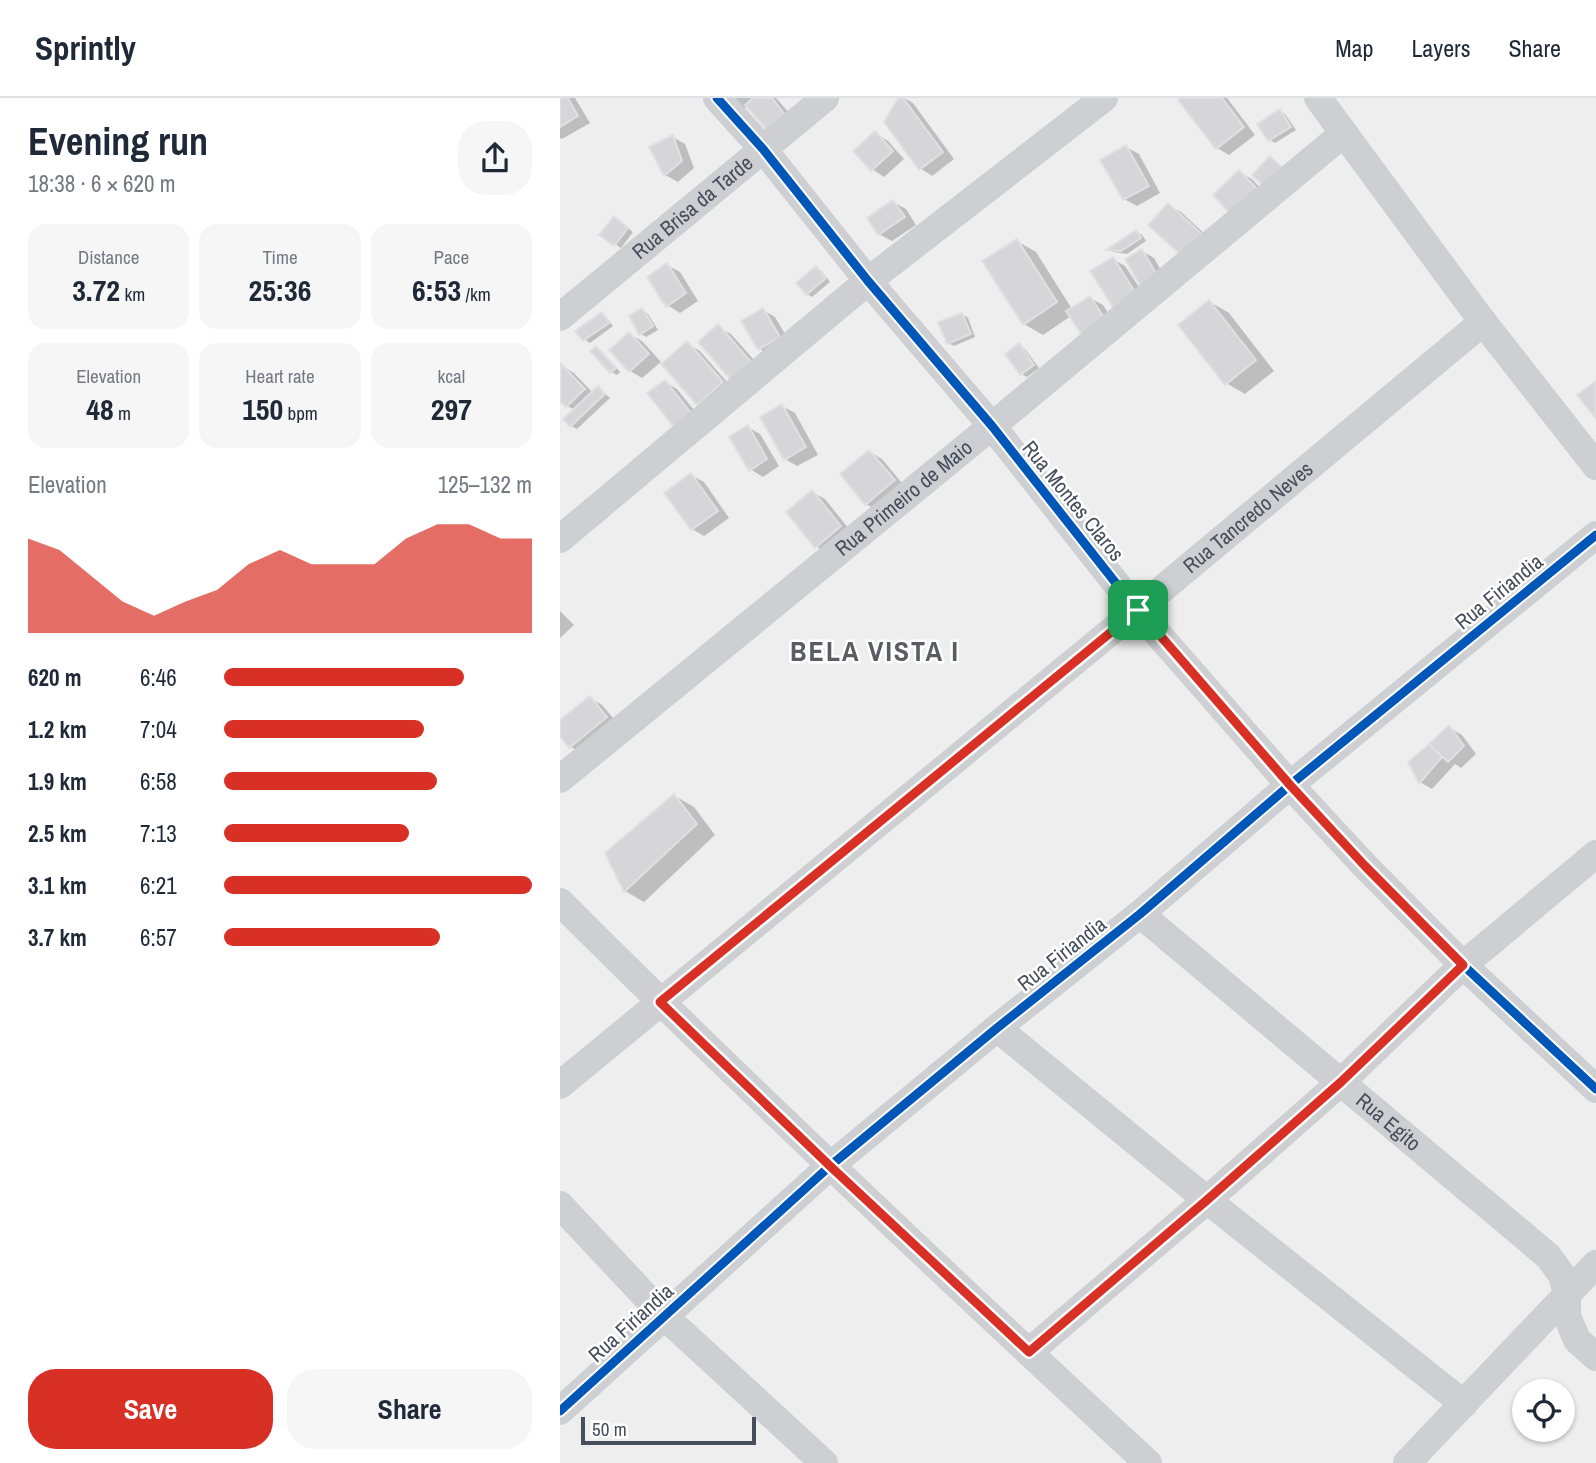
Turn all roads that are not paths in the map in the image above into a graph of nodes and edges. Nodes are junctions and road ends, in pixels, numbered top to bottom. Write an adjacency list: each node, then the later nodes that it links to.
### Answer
1 (717, 98): 6 (street, Rua Montes Claros)
2 (825, 98): 6 (street, Rua Brisa da Tarde)
3 (1104, 98): 7 (street)
4 (1318, 98): 5 (street)
5 (1344, 133): 9 (street); 10 (street, Rua Primeiro de Maio)
6 (763, 149): 7 (street, Rua Montes Claros); 8 (street, Rua Brisa da Tarde)
7 (867, 281): 10 (street, Rua Montes Claros); 13 (street)
8 (560, 317)
9 (1483, 322): 11 (street); 14 (street, Rua Tancredo Neves)
10 (992, 426): 14 (street, Rua Montes Claros); 15 (street, Rua Primeiro de Maio)
11 (1596, 466)
12 (1596, 535): 16 (street, Rua Firiandia)
13 (560, 539)
14 (1138, 610): 16 (street, Rua Montes Claros); 21 (street, Rua Tancredo Neves)
15 (561, 776)
16 (1290, 785): 19 (street, Rua Firiandia); 20 (street, Rua Montes Claros)
17 (1596, 854): 20 (street)
18 (560, 902): 21 (street)
19 (1140, 914): 22 (street, Rua Firiandia); 23 (street, Rua Egito)
20 (1463, 965): 23 (street); 25 (street, Rua Montes Claros)
21 (660, 1002): 24 (street, Rua Tancredo Neves); 26 (street)
22 (997, 1028): 26 (street, Rua Firiandia); 27 (street)
23 (1341, 1082): 27 (street); 30 (street, Rua Egito)
24 (560, 1085)
25 (1596, 1090)
26 (830, 1166): 31 (street, Rua Firiandia); 32 (street)
27 (1207, 1200): 32 (street); 34 (street)
28 (560, 1205): 31 (street)
29 (1596, 1264): 30 (street)
30 (1567, 1295): 33 (street, Rua Egito); 34 (street)
31 (664, 1316): 35 (street, Rua Firiandia); 37 (street)
32 (1029, 1352): 38 (street)
33 (1596, 1357)
34 (1464, 1404): 36 (street)
35 (560, 1411)
36 (1415, 1460)
37 (824, 1463)
38 (1148, 1463)

